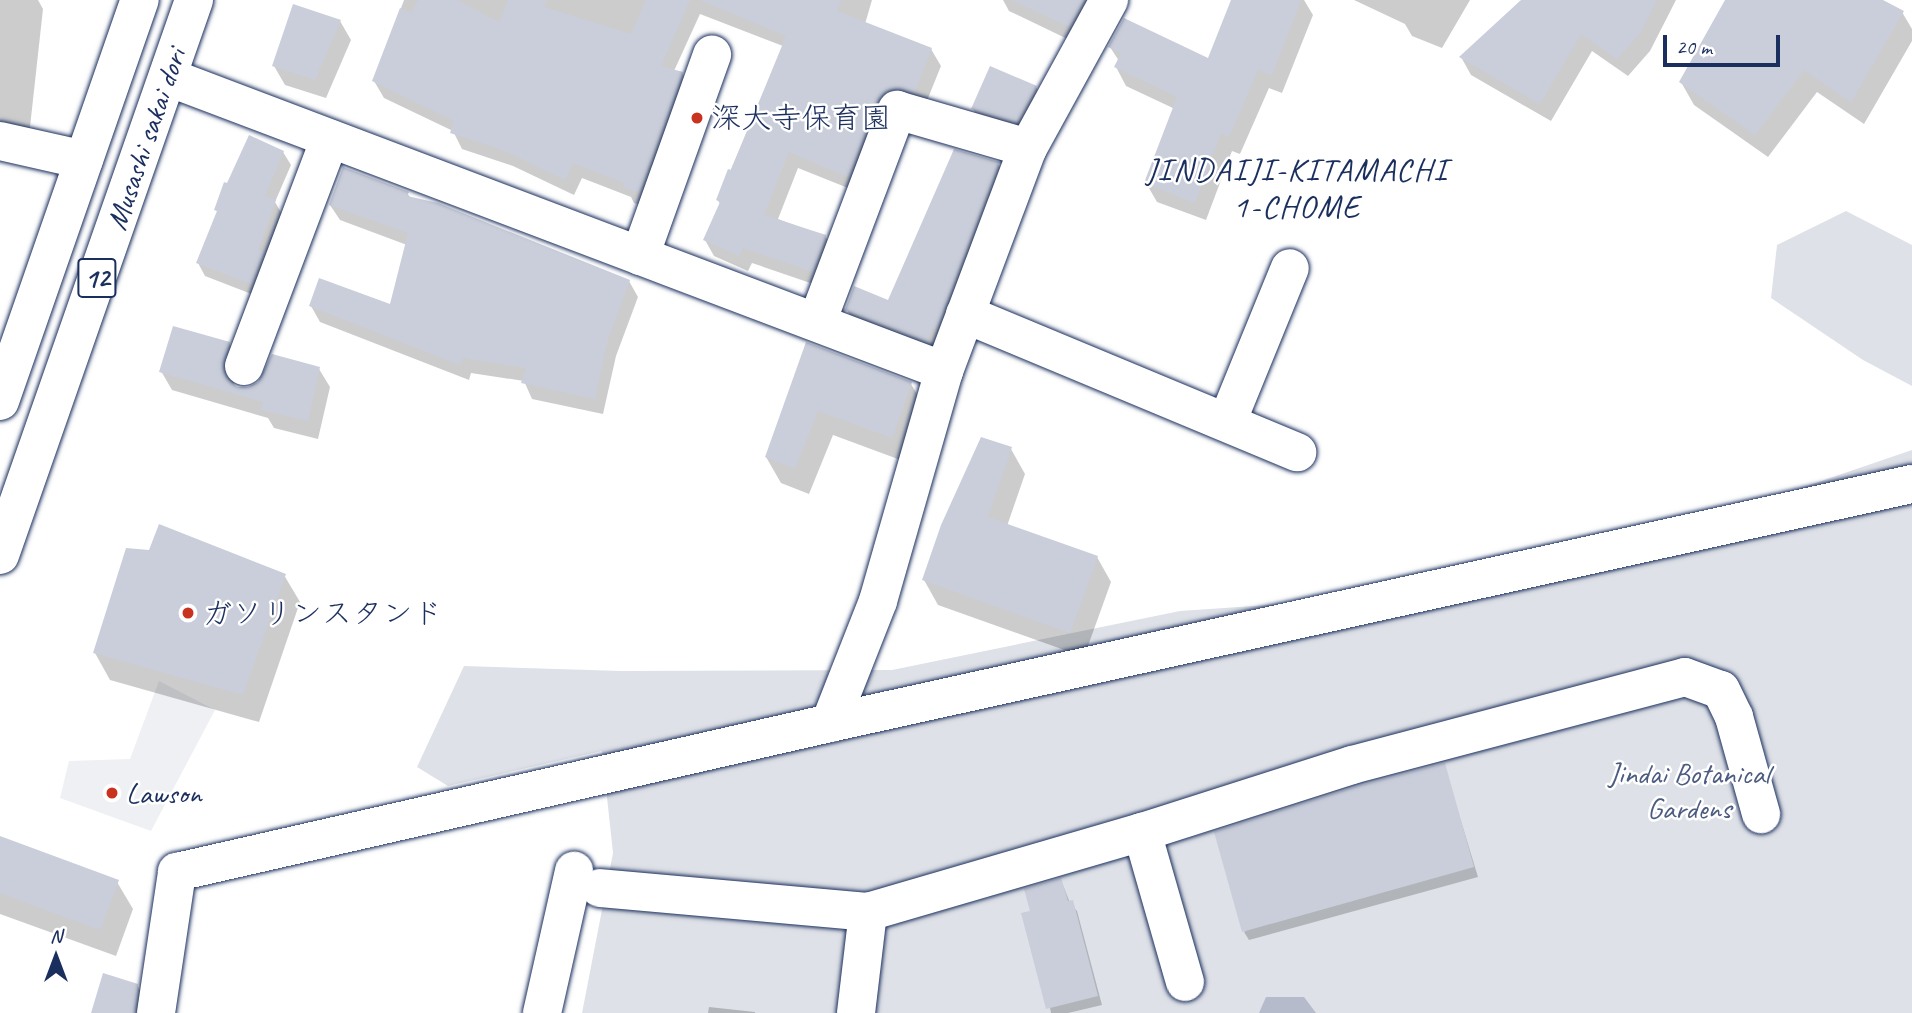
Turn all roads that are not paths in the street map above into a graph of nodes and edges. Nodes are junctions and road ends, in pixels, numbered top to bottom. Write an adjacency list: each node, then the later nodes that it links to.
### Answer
1 (140, 0): 9 (street, Musashi sakai dori / 12)
2 (194, 0): 5 (street, Musashi sakai dori / 12)
3 (1109, 0): 8 (street)
4 (712, 55): 10 (street)
5 (168, 77): 6 (street); 20 (street, Musashi sakai dori / 12)
6 (330, 139): 10 (street); 14 (street)
7 (0, 141): 9 (street)
8 (1028, 148): 12 (street); 13 (street)
9 (84, 160): 16 (street, Musashi sakai dori / 12)
10 (640, 257): 13 (street)
11 (1290, 268): 17 (street)
12 (965, 314): 15 (street); 17 (street)
13 (817, 323): 15 (street)
14 (244, 366)
15 (944, 371): 21 (street)
16 (0, 401)
17 (1227, 422): 18 (street)
18 (1297, 452)
19 (1912, 484): 21 (street)
20 (0, 555)
21 (830, 723): 26 (street)
22 (1761, 814): 23 (street)
23 (1142, 832): 24 (street); 25 (street)
24 (868, 912): 27 (street); 28 (street)
25 (1185, 982)
26 (156, 1013)
27 (542, 1013)
28 (856, 1013)

